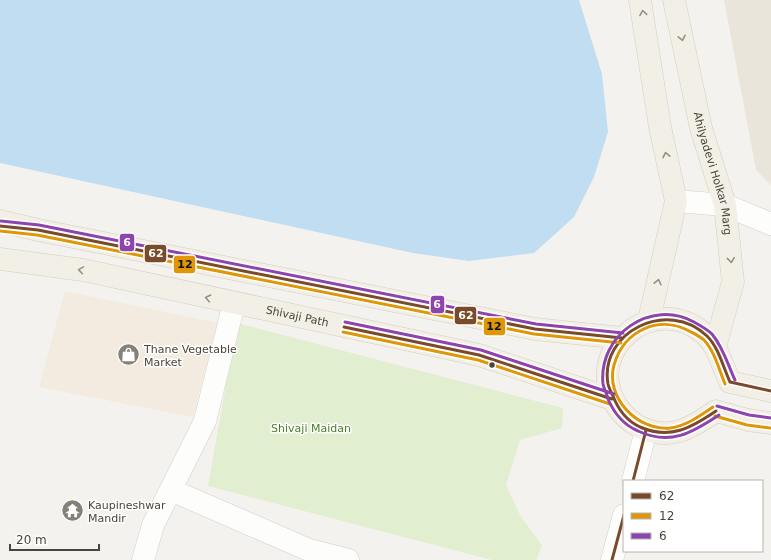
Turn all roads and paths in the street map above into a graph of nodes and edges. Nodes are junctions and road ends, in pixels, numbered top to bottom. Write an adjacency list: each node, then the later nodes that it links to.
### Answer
1 (640, 0): 3 (main road, one-way to 1)
2 (674, 0): 4 (main road, Ahilyadevi Holkar Marg, one-way to 4)
3 (676, 202): 4 (street); 11 (main road, one-way to 3)
4 (725, 204): 6 (street); 13 (main road, Ahilyadevi Holkar Marg, one-way to 13)
5 (0, 221): 8 (main road)
6 (771, 224)
7 (0, 226): 8 (street)
8 (38, 230): 12 (main road)
9 (0, 259): 10 (main road, Shivaji Path, one-way to 9)
10 (234, 303): 15 (main road, Shivaji Path); 19 (street)
11 (649, 320): 12 (main road); 13 (main road)
12 (622, 338): 15 (main road)
13 (715, 347): 14 (main road)
14 (771, 391)
15 (612, 399): 17 (main road)
16 (771, 423): 17 (main road)
17 (646, 430): 18 (street)
18 (633, 480)
19 (171, 490): 21 (street); 22 (street)
20 (623, 519): 23 (street)
21 (336, 559)
22 (143, 560)
23 (612, 560)

